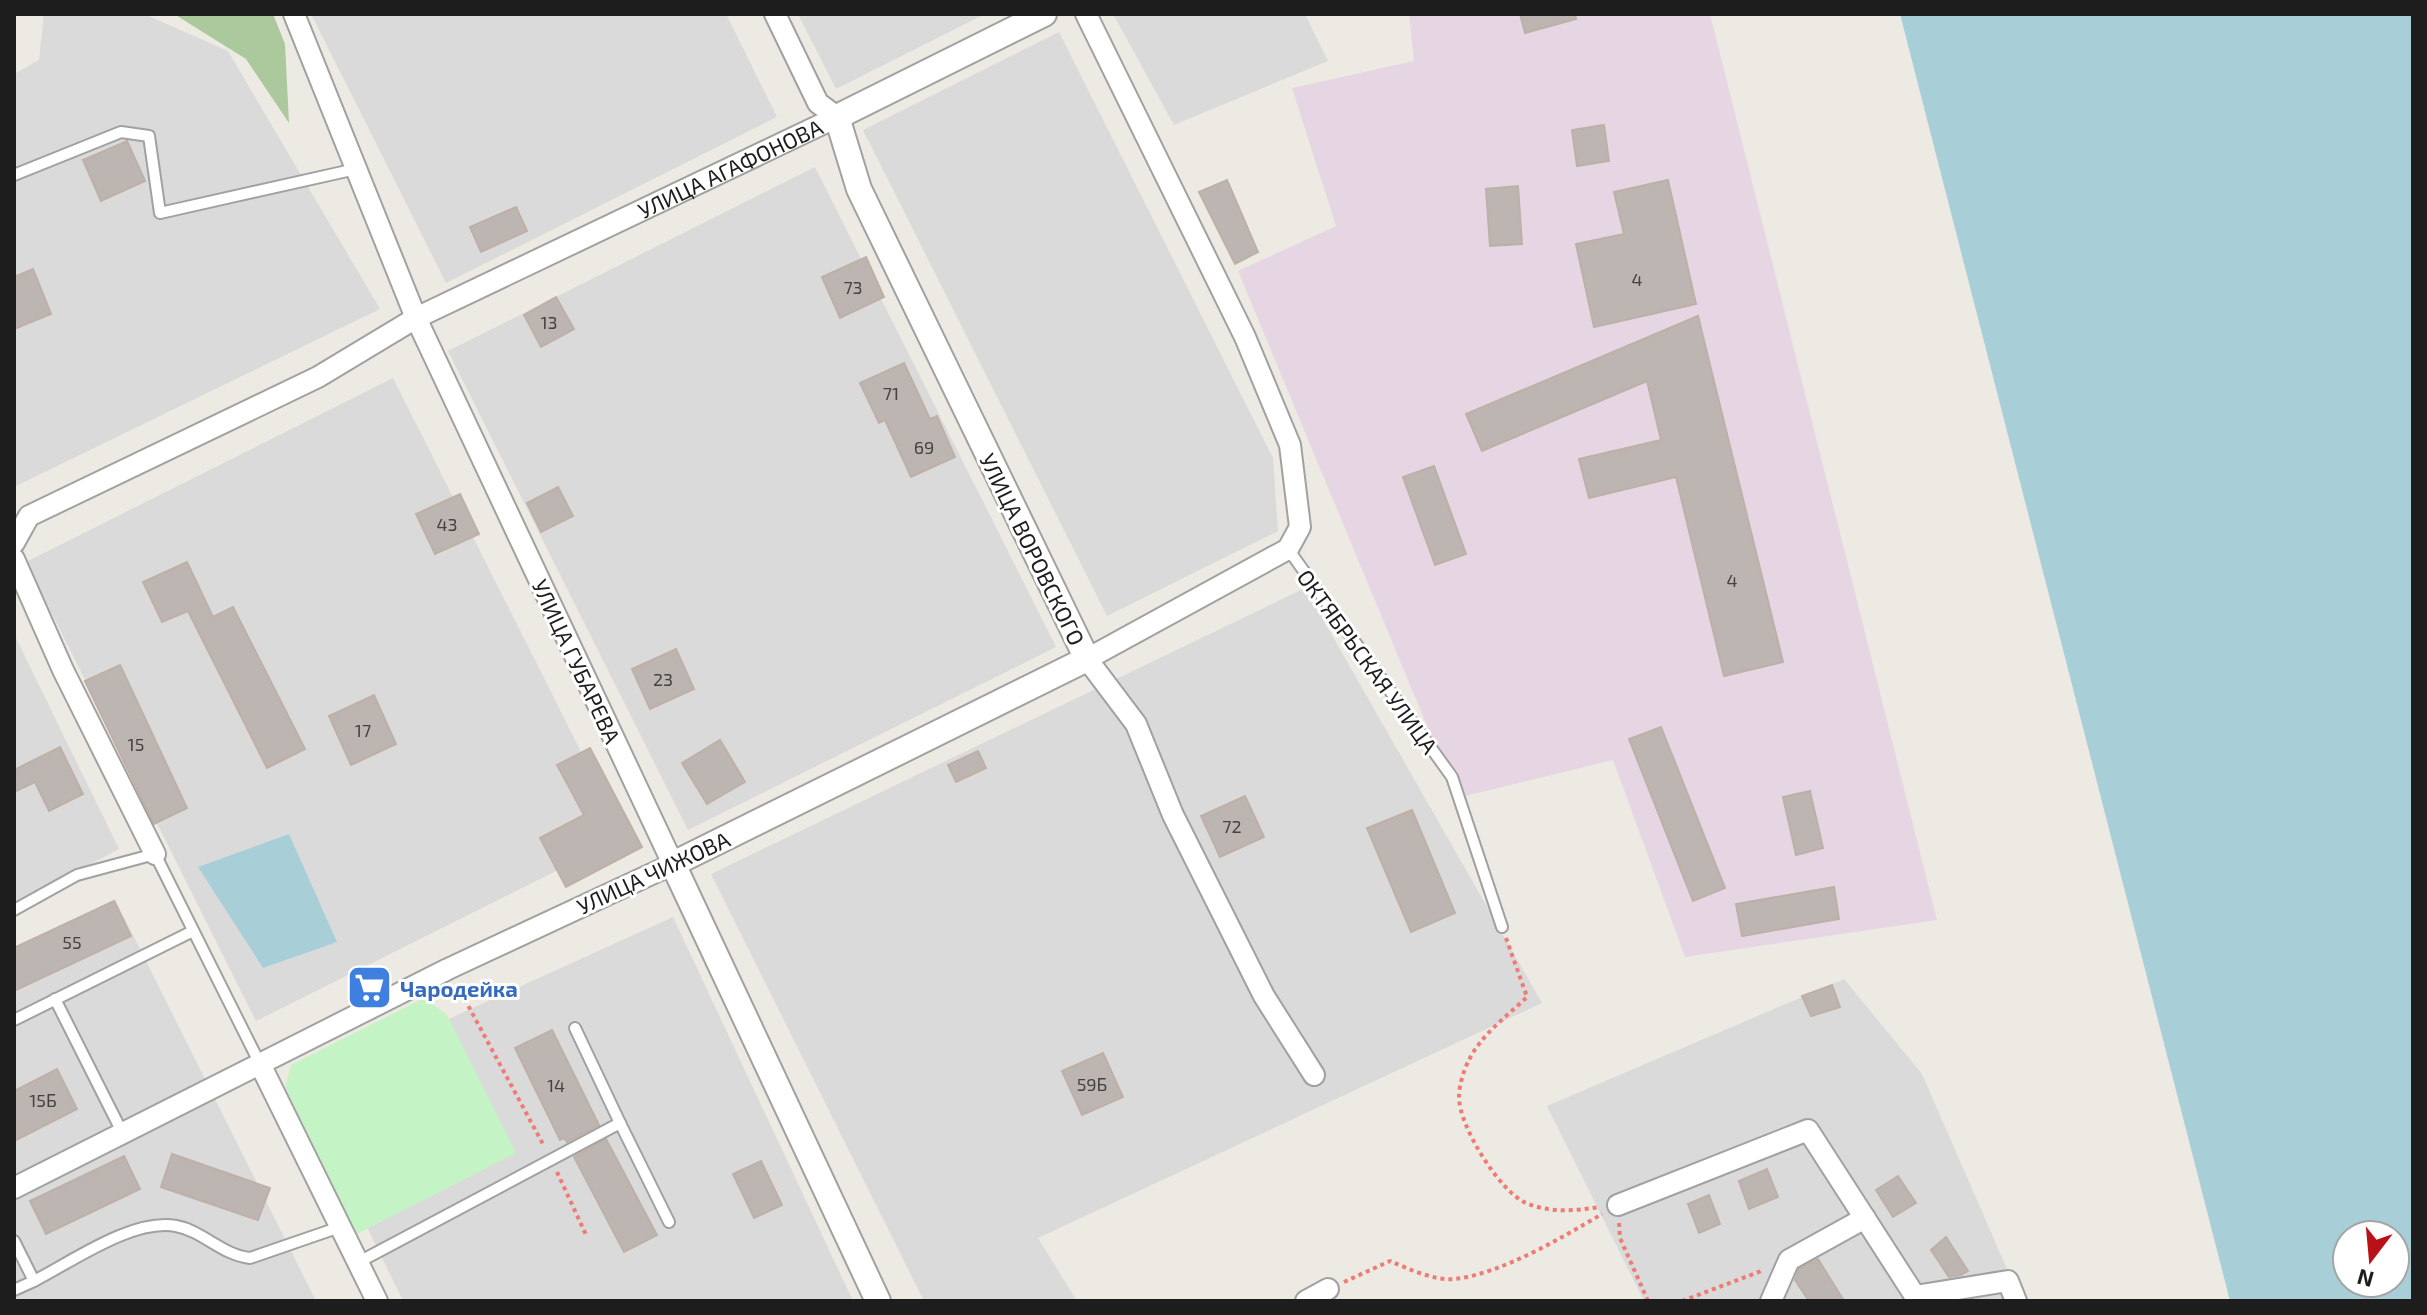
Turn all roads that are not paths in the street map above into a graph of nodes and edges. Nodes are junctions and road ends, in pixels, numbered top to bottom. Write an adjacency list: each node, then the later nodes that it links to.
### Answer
1 (294, 14): 6 (street, УЛИЦА ГУБАРЕВА)
2 (775, 14): 5 (street, УЛИЦА ВОРОВСКОГО)
3 (1044, 14): 5 (street, УЛИЦА АГАФОНОВА)
4 (1086, 14): 10 (street, ОКТЯБРЬСКАЯ УЛИЦА)
5 (837, 117): 8 (street, УЛИЦА АГАФОНОВА); 12 (street, УЛИЦА ВОРОВСКОГО)
6 (356, 169): 7 (lane); 8 (street, УЛИЦА ГУБАРЕВА)
7 (14, 175)
8 (416, 318): 9 (street, УЛИЦА АГАФОНОВА); 14 (street, УЛИЦА ГУБАРЕВА)
9 (16, 533)
10 (1288, 549): 12 (street, УЛИЦА ЧИЖОВА); 16 (lane, ОКТЯБРЬСКАЯ УЛИЦА)
11 (14, 559): 13 (street)
12 (1087, 659): 14 (street, УЛИЦА ЧИЖОВА); 22 (street, УЛИЦА ВОРОВСКОГО)
13 (155, 854): 15 (lane); 17 (lane)
14 (673, 864): 21 (street, УЛИЦА ЧИЖОВА); 37 (street, УЛИЦА ГУБАРЕВА)
15 (14, 910)
16 (1502, 927)
17 (193, 931): 18 (lane); 21 (lane)
18 (55, 999): 19 (lane); 24 (lane)
19 (14, 1020)
20 (575, 1028): 23 (lane)
21 (261, 1066): 24 (street, УЛИЦА ЧИЖОВА); 29 (street)
22 (1314, 1075)
23 (620, 1123): 28 (lane); 31 (lane)
24 (123, 1134): 25 (street, УЛИЦА ЧИЖОВА)
25 (14, 1188)
26 (1618, 1205): 27 (street)
27 (1865, 1218): 35 (street); 39 (street)
28 (669, 1222)
29 (340, 1227): 31 (street); 32 (lane)
30 (14, 1241): 32 (lane)
31 (357, 1263): 36 (street)
32 (34, 1281): 34 (lane)
33 (1328, 1289): 38 (street)
34 (14, 1290)
35 (1915, 1298): 40 (street)
36 (377, 1301)
37 (878, 1301)
38 (1306, 1301)
39 (1771, 1301)
40 (2016, 1301)

